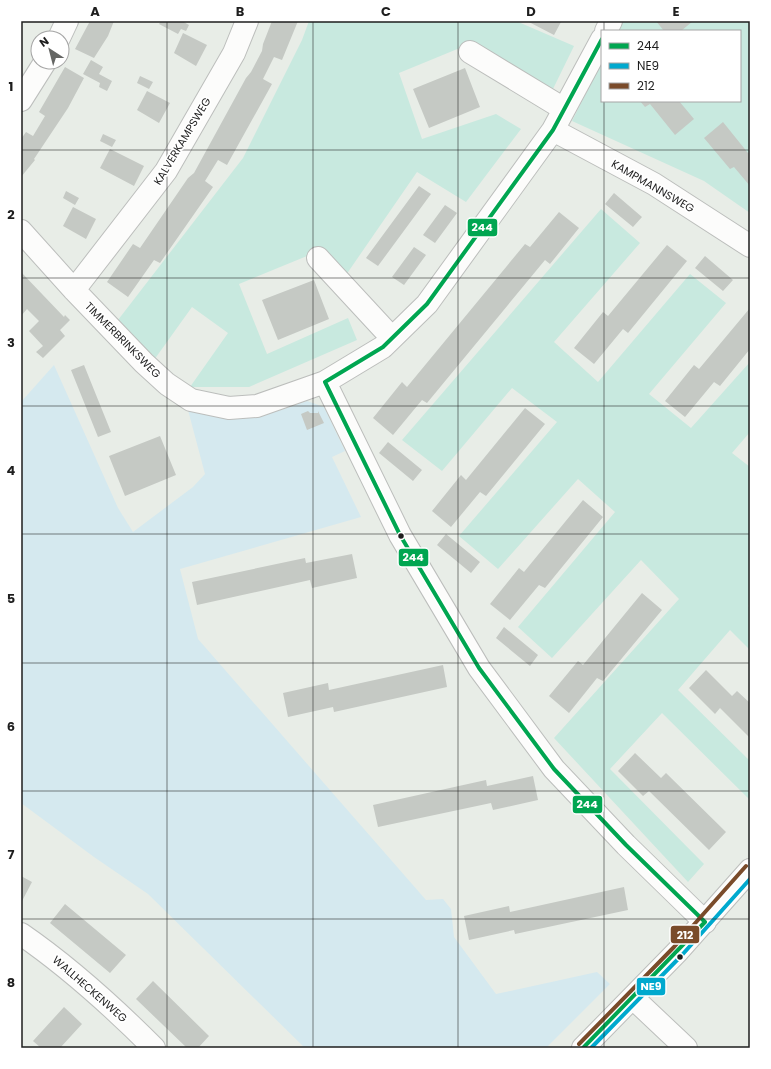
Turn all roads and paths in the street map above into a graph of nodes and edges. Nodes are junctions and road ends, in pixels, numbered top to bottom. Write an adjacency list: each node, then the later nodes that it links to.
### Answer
1 (247, 21): 13 (street, KALVERKAMPSWEG)
2 (611, 21): 3 (street)
3 (606, 30)
4 (601, 40): 8 (street, TIMMERBRINKSWEG)
5 (470, 52): 8 (street)
6 (40, 70): 7 (street)
7 (21, 100)
8 (564, 109): 9 (street, TIMMERBRINKSWEG)
9 (553, 130): 11 (street, KAMPMANNSWEG); 14 (street, TIMMERBRINKSWEG)
10 (21, 231): 13 (street, TIMMERBRINKSWEG)
11 (750, 246)
12 (318, 258): 14 (street)
13 (74, 290): 15 (street, TIMMERBRINKSWEG)
14 (392, 338): 15 (street, TIMMERBRINKSWEG)
15 (325, 382): 17 (street)
16 (750, 870): 17 (street)
17 (706, 922): 19 (street)
18 (21, 934): 20 (street, WALLHECKENWEG)
19 (633, 998): 21 (street); 22 (street)
20 (154, 1048)
21 (583, 1048)
22 (686, 1048)

